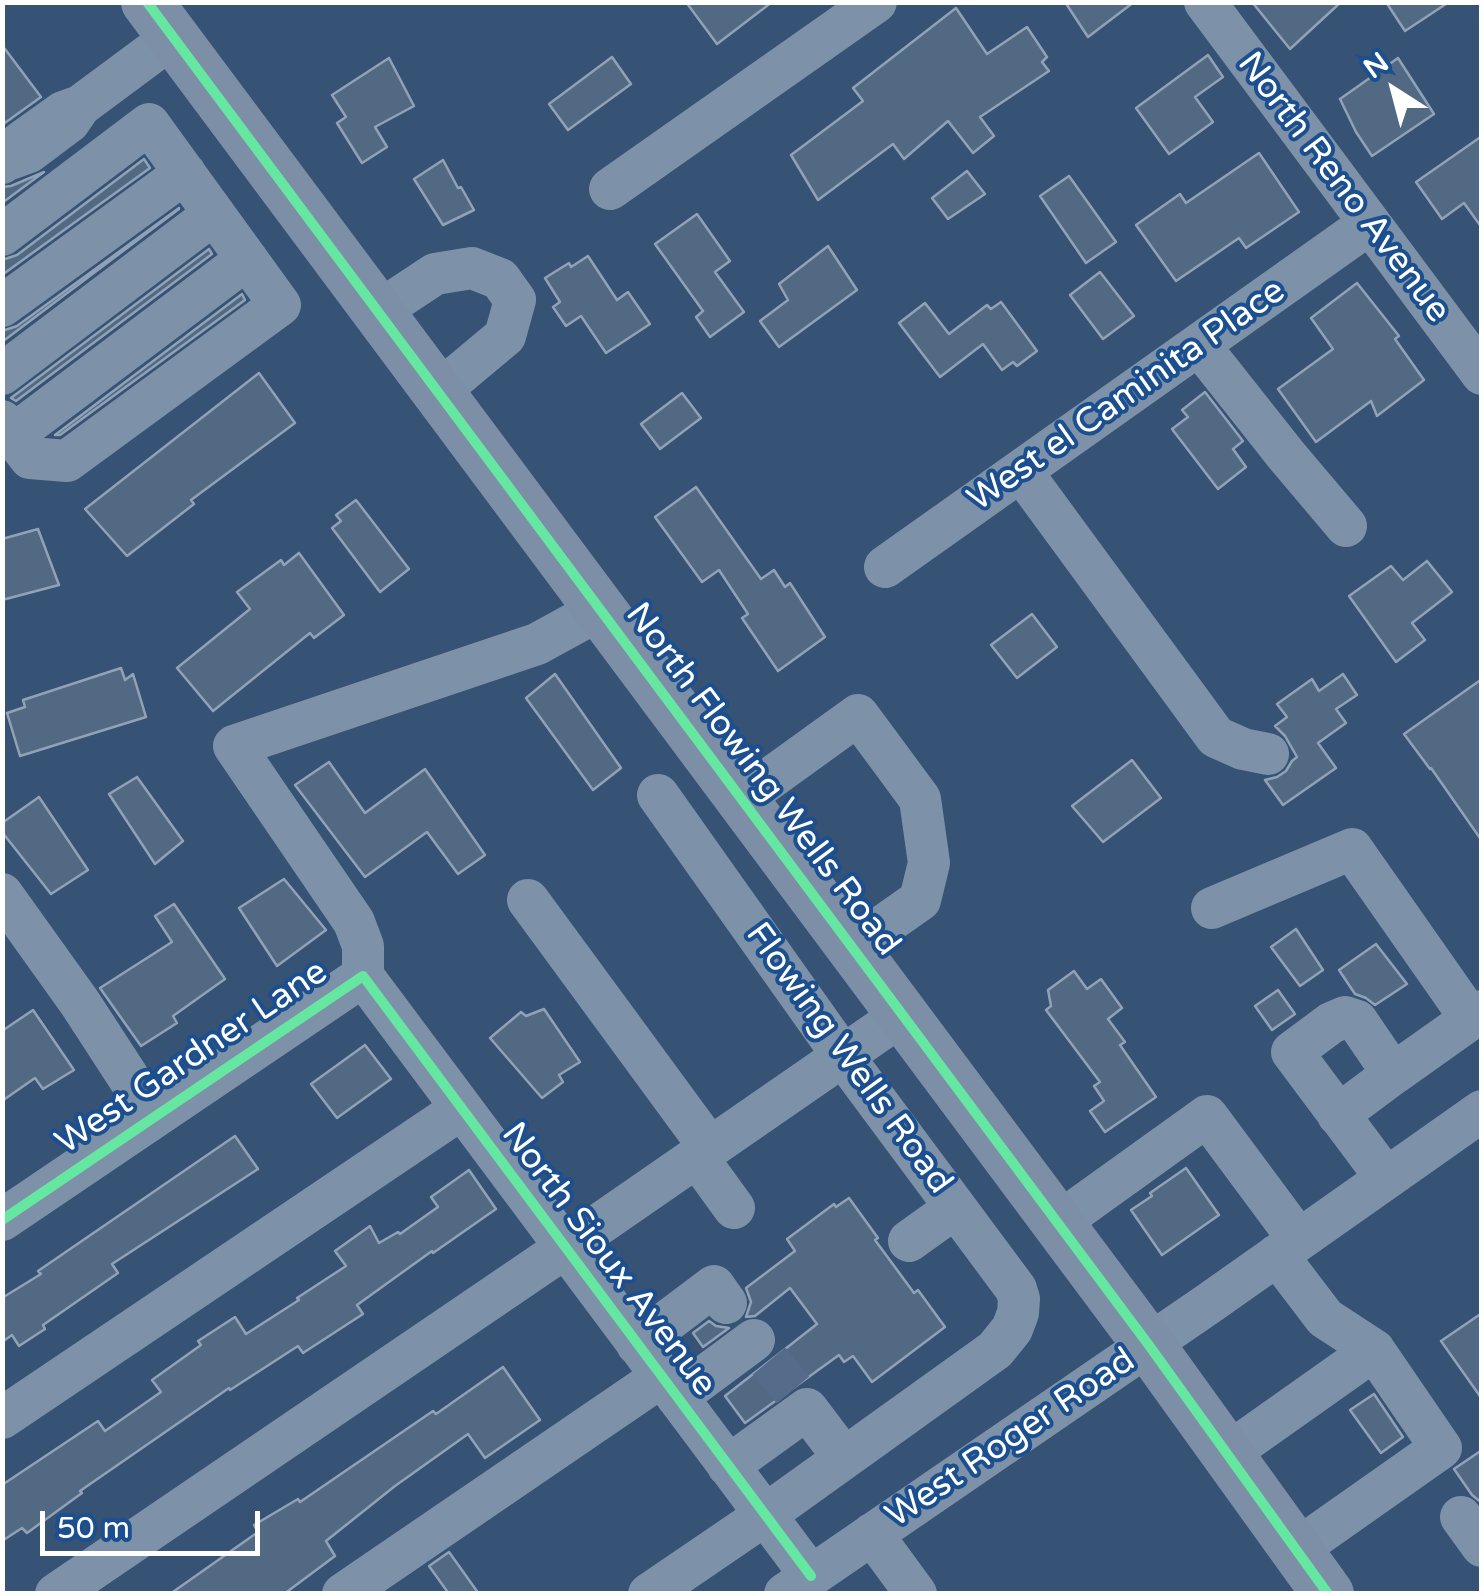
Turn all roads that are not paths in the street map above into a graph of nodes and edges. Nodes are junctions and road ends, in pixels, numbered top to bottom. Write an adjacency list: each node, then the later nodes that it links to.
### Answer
1 (876, 2): 6 (street)
2 (1205, 2): 8 (street, North Reno Avenue)
3 (160, 20): 4 (street); 12 (main road, North Flowing Wells Road)
4 (4, 162)
5 (184, 173): 7 (street); 9 (street); 11 (street)
6 (610, 189)
7 (214, 214): 10 (street); 14 (street)
8 (1370, 224): 13 (street, West el Caminita Place); 15 (street, North Reno Avenue)
9 (2, 234)
10 (246, 259): 17 (street); 17 (street)
11 (2, 306)
12 (379, 311): 16 (main road, North Flowing Wells Road); 16 (street)
13 (1200, 345): 18 (street, West el Caminita Place); 19 (street)
14 (2, 374)
15 (1482, 374)
16 (438, 392): 21 (main road, North Flowing Wells Road)
17 (8, 428)
18 (1021, 472): 20 (street, West el Caminita Place); 22 (street)
19 (1346, 526)
20 (885, 567)
21 (601, 609): 24 (main road, North Flowing Wells Road); 29 (street)
22 (1268, 754)
23 (658, 794): 32 (street, Flowing Wells Road)
24 (743, 798): 28 (main road, North Flowing Wells Road); 28 (street)
25 (2, 894): 37 (street)
26 (528, 900): 38 (street)
27 (1212, 908): 31 (street)
28 (853, 947): 30 (main road, North Flowing Wells Road)
29 (363, 976): 34 (street, North Sioux Avenue); 37 (street, West Gardner Lane)
30 (902, 1015): 32 (street); 43 (main road, North Flowing Wells Road)
31 (1476, 1015): 33 (street)
32 (843, 1056): 38 (street); 41 (street, Flowing Wells Road)
33 (1393, 1074): 36 (street); 36 (street)
34 (461, 1109): 45 (street, North Sioux Avenue); 51 (street)
35 (1482, 1111): 39 (street, West Roger Road)
36 (1338, 1114): 39 (street)
37 (154, 1117): 42 (street, West Gardner Lane)
38 (704, 1152): 40 (street); 45 (street)
39 (1386, 1178): 46 (street, West Roger Road)
40 (734, 1208)
41 (956, 1208): 44 (street); 53 (street, Flowing Wells Road)
42 (7, 1209)
43 (1058, 1223): 46 (street); 47 (main road, North Flowing Wells Road)
44 (909, 1241)
45 (564, 1248): 50 (street, North Sioux Avenue); 59 (street)
46 (1288, 1248): 47 (street, West Roger Road); 48 (street)
47 (1148, 1344): 52 (main road, North Flowing Wells Road); 56 (street, West Roger Road)
48 (1374, 1350): 52 (street); 57 (street)
49 (765, 1355): 50 (street); 50 (street); 53 (street); 54 (street)
50 (658, 1373): 54 (street, North Sioux Avenue); 60 (street)
51 (2, 1418)
52 (1227, 1454): 57 (main road, North Flowing Wells Road)
53 (844, 1458): 55 (street)
54 (728, 1466): 55 (street, North Sioux Avenue)
55 (765, 1514): 58 (street, North Sioux Avenue); 61 (street)
56 (872, 1534): 58 (street, West Roger Road); 62 (street)
57 (1296, 1550): 63 (main road, North Flowing Wells Road)
58 (798, 1585)
59 (56, 1594)
60 (343, 1594)
61 (648, 1594)
62 (916, 1594)
63 (1328, 1594)

